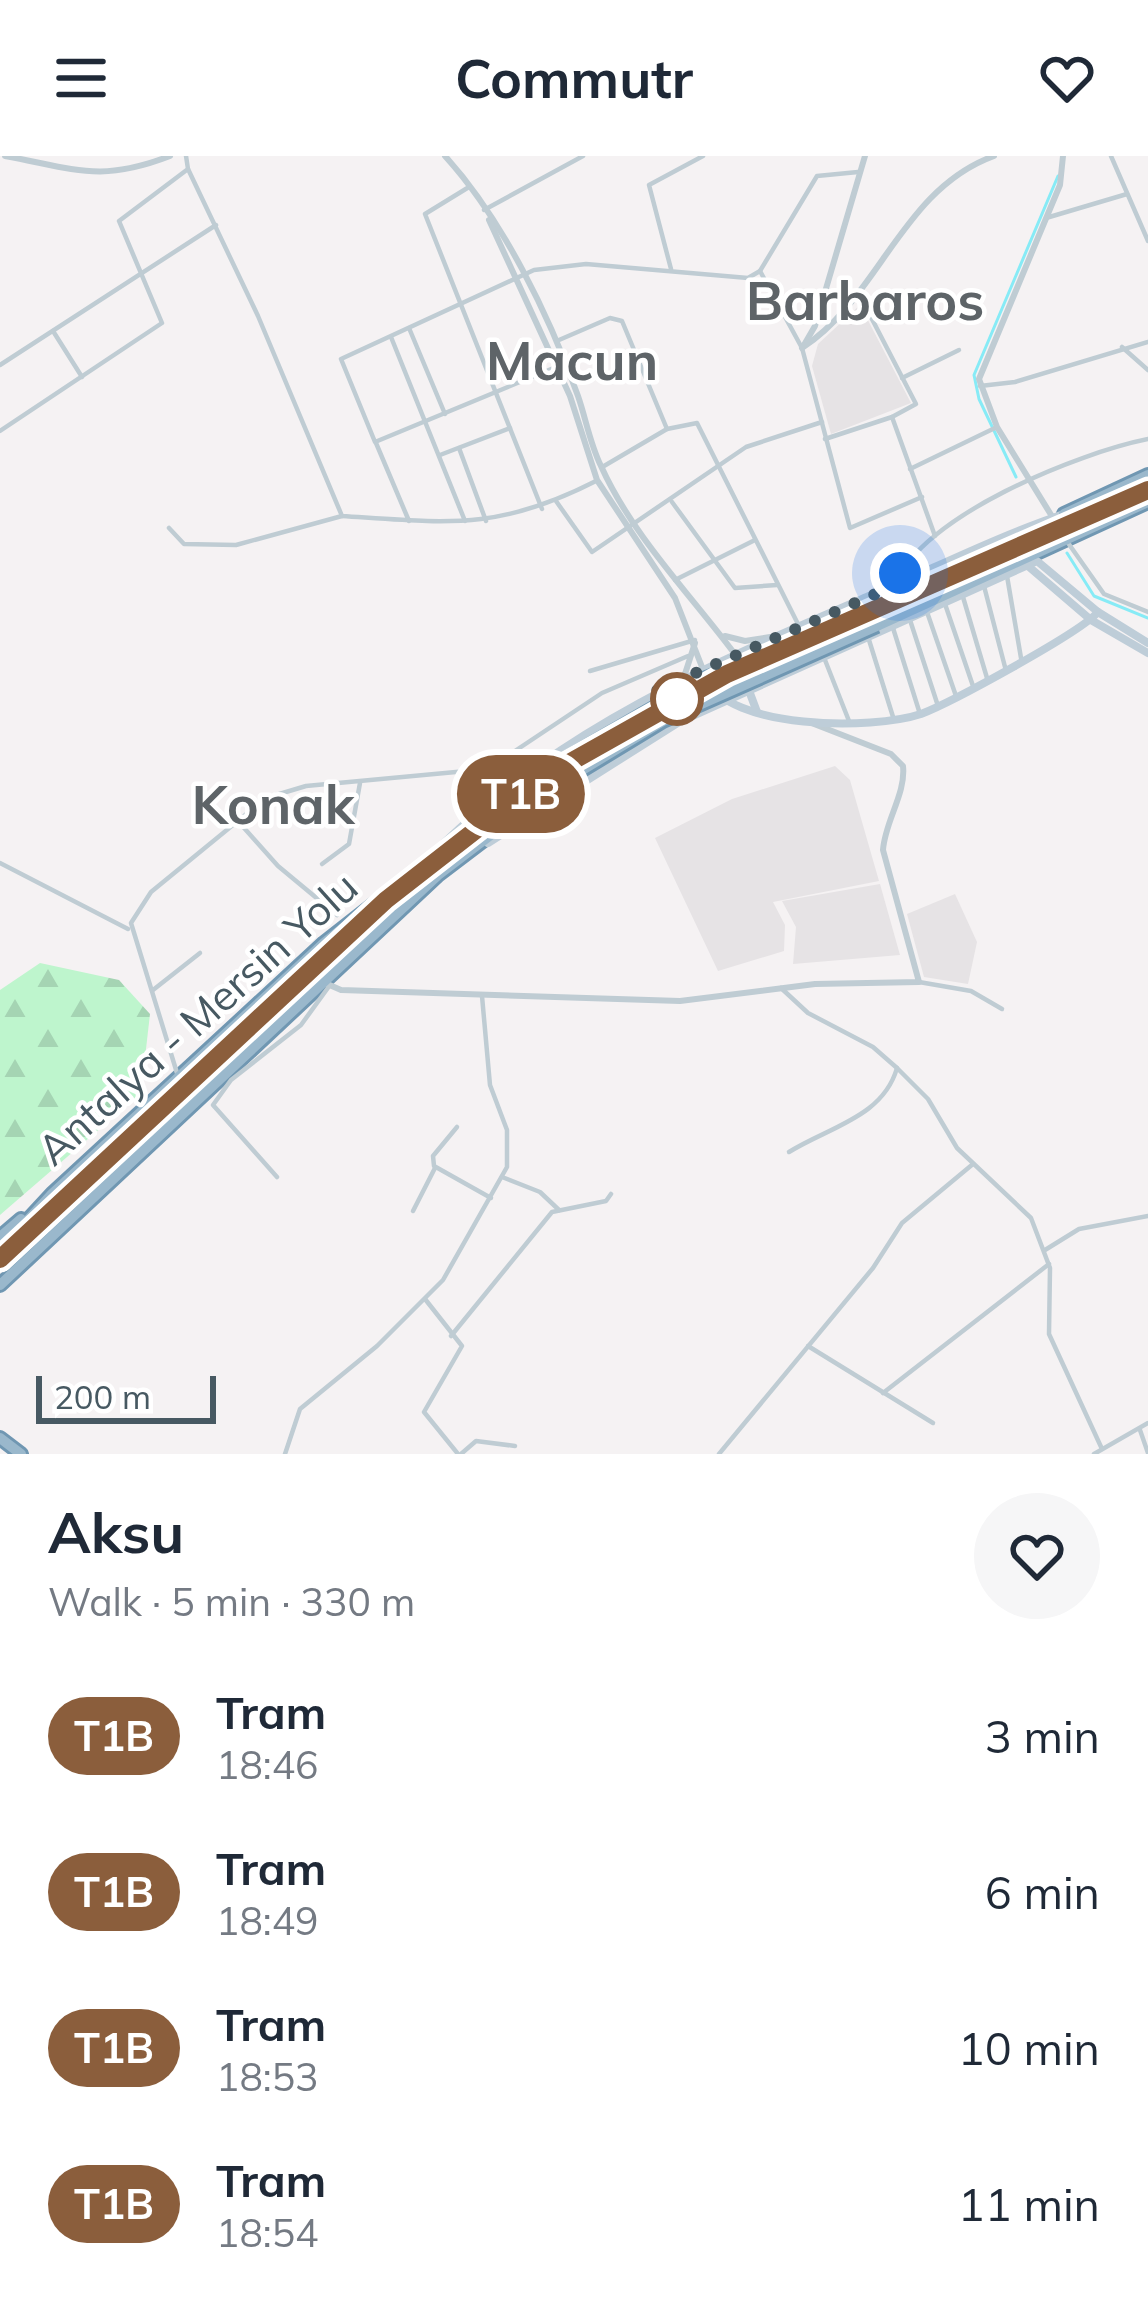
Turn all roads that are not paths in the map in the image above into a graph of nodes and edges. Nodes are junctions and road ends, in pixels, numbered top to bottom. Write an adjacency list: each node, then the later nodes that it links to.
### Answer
1 (6, 156): 2 (street)
2 (170, 156)
3 (186, 156): 11 (street)
4 (445, 156): 13 (street)
5 (584, 156): 15 (street)
6 (703, 156): 19 (street)
7 (865, 156): 12 (street)
8 (994, 156): 23 (street)
9 (1064, 156): 16 (street)
10 (1111, 156): 14 (street)
11 (188, 169): 17 (street); 20 (street)
12 (862, 172): 21 (street); 31 (street)
13 (469, 188): 15 (street); 24 (street)
14 (1127, 194): 16 (street); 18 (street)
15 (484, 211): 22 (street)
16 (1046, 218): 38 (street)
17 (216, 225): 20 (street); 65 (street)
18 (1148, 241)
19 (671, 269): 21 (street); 22 (street)
20 (142, 272): 26 (street); 37 (street)
21 (760, 272): 31 (street)
22 (518, 277): 24 (street); 29 (street); 34 (street)
23 (859, 294): 31 (street); 36 (street)
24 (459, 306): 25 (street); 39 (street)
25 (409, 328): 27 (street); 40 (street)
26 (53, 331): 33 (street); 37 (street)
27 (390, 337): 42 (street); 50 (street)
28 (1148, 342): 30 (street)
29 (554, 343): 46 (street); 54 (street)
30 (1122, 347): 35 (street); 38 (street)
31 (802, 348): 43 (street)
32 (959, 350): 36 (street)
33 (0, 365)
34 (556, 367): 39 (street); 58 (street)
35 (1148, 370)
36 (902, 378): 41 (street)
37 (83, 379): 47 (street)
38 (979, 386): 45 (street)
39 (497, 395): 40 (street); 44 (street)
40 (445, 414): 42 (street)
41 (892, 417): 48 (street); 55 (street)
42 (426, 422): 50 (street); 52 (street)
43 (822, 422): 48 (street); 53 (street)
44 (510, 428): 51 (street); 64 (street)
45 (994, 428): 55 (street); 56 (street)
46 (667, 429): 53 (street); 54 (street)
47 (0, 431)
48 (825, 439): 59 (street)
49 (1148, 439): 56 (street)
50 (375, 442): 67 (street)
51 (459, 448): 52 (street); 69 (street)
52 (440, 455): 68 (street)
53 (718, 463): 61 (street); 73 (street)
54 (601, 468): 70 (street)
55 (910, 470): 59 (street)
56 (1026, 478): 66 (street); 72 (street)
57 (1148, 479): 60 (highway, Antalya - Mersin Yolu); 66 (highway)
58 (597, 480): 62 (street); 70 (street)
59 (922, 497): 72 (street)
60 (1115, 498): 66 (highway); 117 (highway, Antalya - Mersin Yolu, bridge)
61 (671, 499): 70 (street); 75 (street)
62 (556, 501): 64 (street); 70 (street)
63 (1148, 502): 74 (highway, Antalya - Mersin Yolu)
64 (542, 508): 69 (street)
65 (342, 516): 67 (street); 71 (street)
66 (1058, 516): 80 (main road)
67 (409, 520): 68 (street)
68 (465, 521): 69 (street)
69 (486, 521)
70 (632, 526): 78 (street); 93 (street)
71 (169, 528)
72 (935, 536): 80 (street)
73 (755, 540): 75 (street); 79 (street)
74 (1061, 542): 76 (highway); 85 (street); 120 (highway, Antalya - Mersin Yolu, bridge)
75 (714, 560): 78 (street); 79 (street)
76 (1032, 564): 77 (main road); 86 (main road)
77 (1007, 576): 81 (main road); 99 (street)
78 (675, 580): 90 (street)
79 (777, 585): 88 (street)
80 (896, 585): 88 (main road)
81 (984, 586): 82 (main road); 100 (street)
82 (963, 596): 83 (main road); 104 (street)
83 (946, 604): 84 (main road); 105 (street)
84 (927, 612): 87 (main road); 107 (street)
85 (1148, 612)
86 (1094, 616): 94 (main road); 96 (main road); 99 (main road)
87 (910, 620): 89 (main road); 109 (street)
88 (799, 626): 91 (main road)
89 (892, 628): 92 (main road); 111 (street)
90 (719, 633): 91 (street); 95 (street)
91 (774, 637): 95 (main road)
92 (869, 639): 98 (main road); 113 (street)
93 (695, 640): 97 (street); 101 (street); 102 (street)
94 (1148, 643)
95 (734, 653): 101 (main road); 106 (main road)
96 (1148, 653)
97 (694, 654): 103 (street); 115 (street)
98 (824, 658): 106 (main road); 114 (street)
99 (1022, 658): 100 (main road)
100 (1005, 667): 104 (main road)
101 (702, 668): 103 (main road); 108 (main road)
102 (590, 671)
103 (684, 677): 117 (main road)
104 (987, 678): 105 (main road)
105 (973, 686): 107 (main road)
106 (752, 689): 108 (main road); 110 (main road)
107 (956, 696): 109 (main road)
108 (723, 702): 110 (main road); 120 (main road)
109 (938, 706): 111 (main road)
110 (757, 712): 112 (main road)
111 (920, 714): 113 (main road)
112 (806, 719): 114 (main road); 124 (street)
113 (894, 720): 114 (main road)
114 (849, 722)
115 (360, 783): 116 (street); 119 (street)
116 (237, 820): 121 (street); 122 (street)
117 (440, 848): 131 (highway, Antalya - Mersin Yolu)
118 (0, 863): 122 (street)
119 (322, 864)
120 (400, 909): 125 (highway, Antalya - Mersin Yolu)
121 (337, 915)
122 (130, 930): 127 (street)
123 (200, 953): 127 (street)
124 (919, 982): 126 (street); 129 (street)
125 (326, 983): 128 (street); 136 (street); 147 (highway, Antalya - Mersin Yolu)
126 (781, 988): 128 (street); 130 (street)
127 (152, 992): 131 (street)
128 (482, 994): 137 (street)
129 (1002, 1009)
130 (897, 1068): 133 (street); 134 (street)
131 (179, 1081): 138 (highway, Antalya - Mersin Yolu)
132 (457, 1127): 135 (street)
133 (789, 1152)
134 (973, 1164): 146 (street); 153 (street)
135 (435, 1168): 140 (street); 142 (street)
136 (277, 1177)
137 (502, 1177): 140 (street); 141 (street)
138 (52, 1194): 144 (highway); 145 (highway, Antalya - Mersin Yolu)
139 (610, 1194): 141 (street)
140 (491, 1198): 151 (street)
141 (559, 1210): 152 (street)
142 (413, 1211)
143 (1148, 1216): 146 (street)
144 (0, 1237)
145 (0, 1250)
146 (1045, 1250): 148 (street)
147 (32, 1253): 149 (highway, Antalya - Mersin Yolu); 150 (highway)
148 (1049, 1263): 154 (street); 160 (street)
149 (0, 1285)
150 (0, 1294)
151 (425, 1299): 152 (street); 162 (street)
152 (451, 1336): 163 (street)
153 (808, 1346): 154 (street); 164 (street)
154 (884, 1394): 155 (street)
155 (932, 1423)
156 (1148, 1423): 157 (street)
157 (1139, 1428): 160 (street); 166 (street)
158 (0, 1438): 161 (highway)
159 (514, 1446): 163 (street)
160 (1102, 1449): 165 (street)
161 (21, 1454)
162 (285, 1454)
163 (460, 1454)
164 (719, 1454)
165 (1094, 1454)
166 (1148, 1454)

